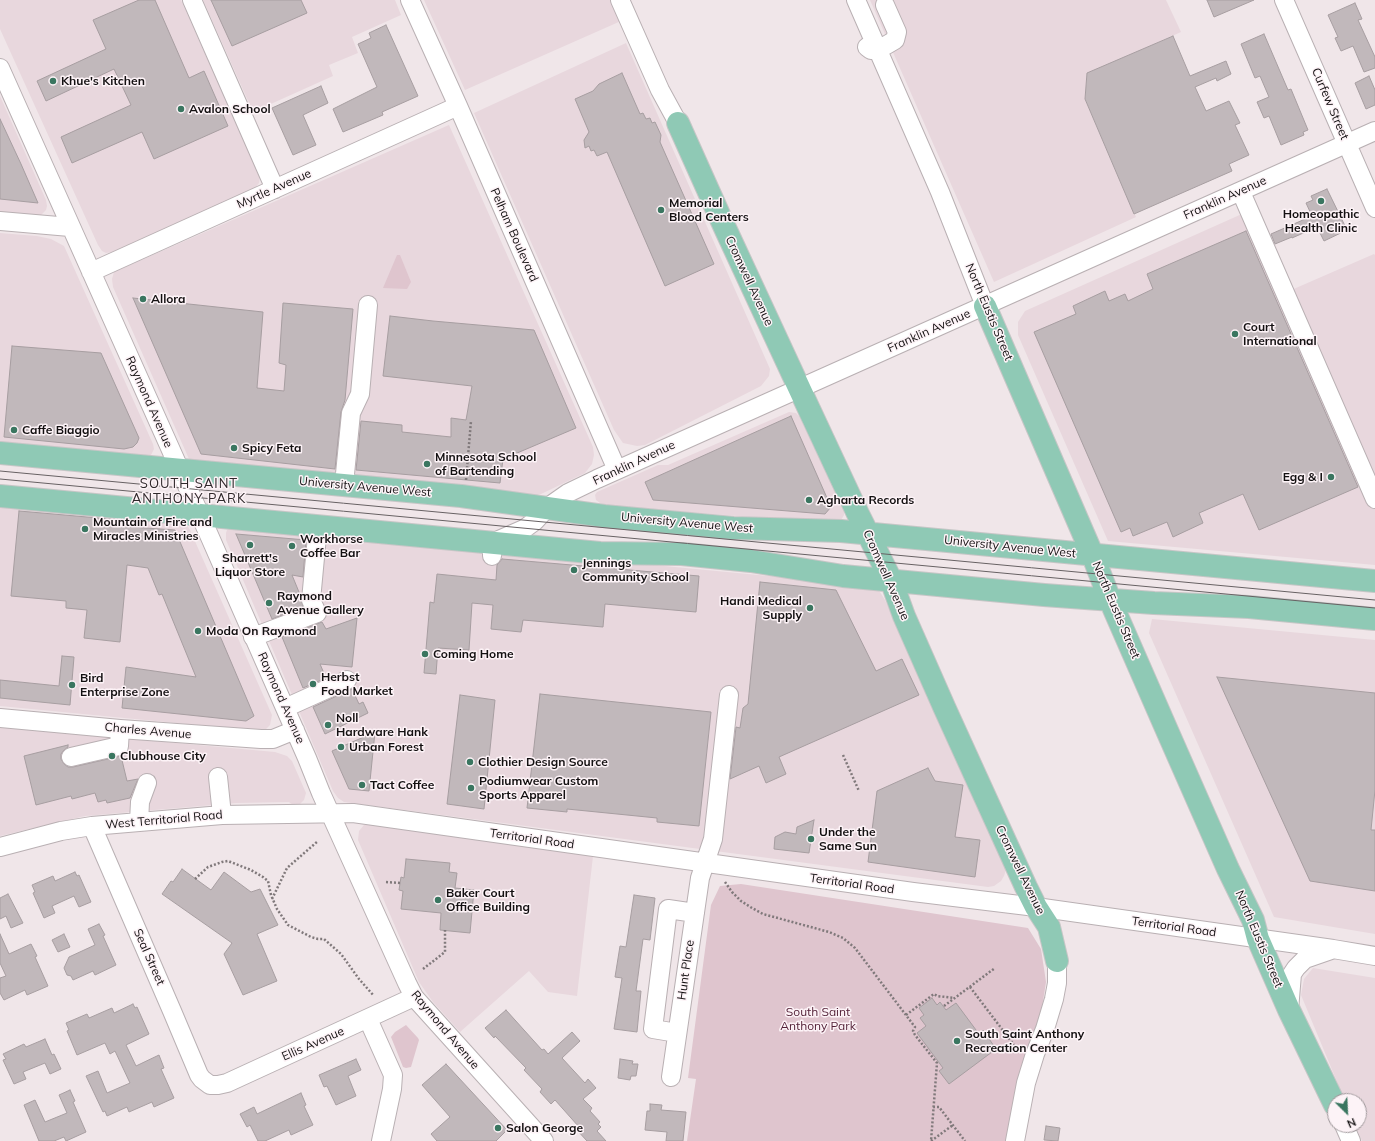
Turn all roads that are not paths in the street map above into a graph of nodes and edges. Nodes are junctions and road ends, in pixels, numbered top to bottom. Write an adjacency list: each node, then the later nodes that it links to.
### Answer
1 (192, 0): 13 (street)
2 (410, 0): 9 (street, Pelham Boulevard)
3 (620, 0): 10 (street, Cromwell Avenue)
4 (1284, 0): 12 (street, Curfew Street)
5 (857, 2): 7 (street, North Eustis Street)
6 (885, 5): 7 (street)
7 (878, 50): 20 (street, North Eustis Street)
8 (0, 68): 17 (street, Raymond Avenue)
9 (458, 106): 13 (street, Myrtle Avenue); 24 (street, Pelham Boulevard)
10 (678, 123): 21 (main road, Cromwell Avenue)
11 (1375, 131): 12 (street, Franklin Avenue)
12 (1347, 143): 14 (street, Franklin Avenue); 15 (street, Curfew Street)
13 (275, 189): 18 (street, Myrtle Avenue)
14 (1241, 192): 20 (street, Franklin Avenue); 27 (street)
15 (1375, 208)
16 (0, 221): 17 (street)
17 (70, 227): 18 (street, Raymond Avenue)
18 (91, 272): 23 (street, Raymond Avenue)
19 (368, 305): 25 (street)
20 (985, 306): 21 (street, Franklin Avenue); 33 (main road, North Eustis Street)
21 (799, 389): 24 (street, Franklin Avenue); 31 (main road, Cromwell Avenue)
22 (0, 453): 23 (main road, University Avenue West)
23 (179, 470): 25 (main road, University Avenue West); 29 (street, Raymond Avenue)
24 (617, 470): 28 (street, Franklin Avenue)
25 (344, 484): 28 (main road, University Avenue West)
26 (0, 496): 29 (main road)
27 (1375, 499)
28 (548, 507): 31 (main road, University Avenue West); 32 (street, Franklin Avenue)
29 (199, 514): 30 (main road); 38 (street, Raymond Avenue)
30 (318, 526): 32 (main road); 38 (street)
31 (869, 534): 33 (main road, University Avenue West); 34 (main road, Cromwell Avenue)
32 (492, 550): 34 (main road)
33 (1093, 556): 35 (main road, University Avenue West); 36 (main road, North Eustis Street)
34 (891, 580): 36 (main road); 54 (main road, Cromwell Avenue)
35 (1375, 581)
36 (1110, 600): 37 (main road); 56 (main road, North Eustis Street)
37 (1375, 619)
38 (253, 637): 41 (street, Raymond Avenue)
39 (347, 680): 41 (street)
40 (729, 695): 53 (street, Hunt Place)
41 (285, 708): 44 (street, Raymond Avenue)
42 (0, 718): 43 (street, Charles Avenue)
43 (120, 729): 44 (street, Charles Avenue); 45 (street)
44 (295, 730): 48 (street, Raymond Avenue)
45 (71, 756)
46 (218, 777): 49 (street)
47 (148, 783): 50 (street)
48 (330, 813): 49 (street, West Territorial Road); 53 (street, Territorial Road); 60 (street, Raymond Avenue)
49 (222, 815): 50 (street, West Territorial Road)
50 (139, 822): 51 (street, West Territorial Road)
51 (92, 826): 52 (street, West Territorial Road); 65 (street, Seal Street)
52 (0, 847)
53 (705, 863): 54 (street, Territorial Road); 55 (street, Hunt Place)
54 (1036, 907): 56 (street, Territorial Road); 59 (main road, Cromwell Avenue)
55 (695, 913): 63 (street, Hunt Place); 63 (street)
56 (1258, 939): 57 (street, Territorial Road); 61 (main road, North Eustis Street)
57 (1333, 949): 58 (street, Territorial Road); 61 (street)
58 (1375, 956)
59 (1057, 960): 69 (street, Cromwell Avenue)
60 (414, 997): 62 (street, Ellis Avenue); 68 (street, Raymond Avenue)
61 (1289, 1010): 66 (main road, North Eustis Street)
62 (368, 1019): 65 (street, Ellis Avenue); 67 (street)
63 (677, 1032): 64 (street, Hunt Place)
64 (670, 1077)
65 (210, 1085)
66 (1329, 1093)
67 (381, 1141)
68 (544, 1141)
69 (1015, 1141)

